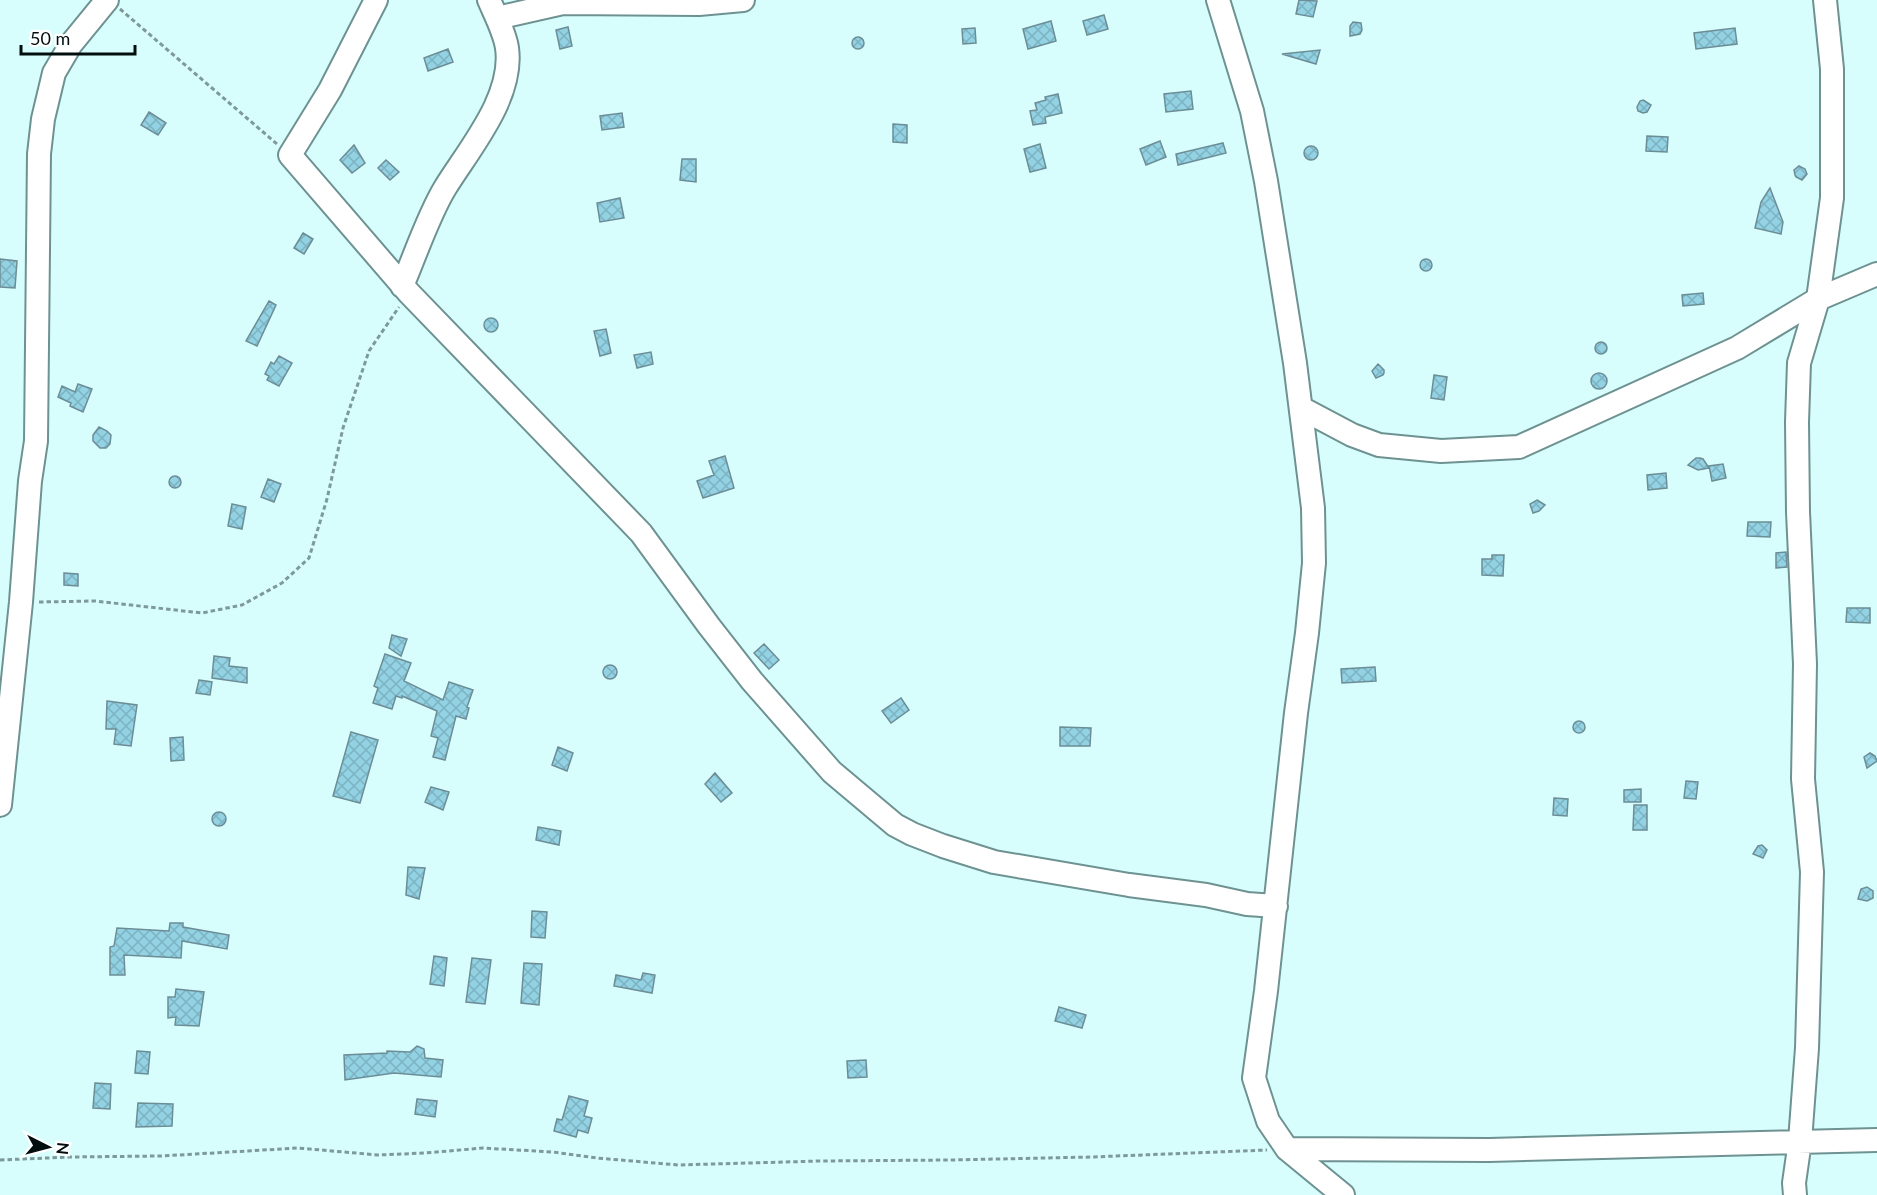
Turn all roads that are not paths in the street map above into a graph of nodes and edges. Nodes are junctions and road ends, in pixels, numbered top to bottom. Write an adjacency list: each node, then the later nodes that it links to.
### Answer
1 (376, 0): 8 (street)
2 (742, 0): 6 (street)
3 (1218, 0): 10 (street)
4 (1825, 0): 9 (street)
5 (113, 4): 11 (street)
6 (493, 9): 8 (street)
7 (1877, 274): 9 (street)
8 (406, 289): 12 (street)
9 (1818, 299): 10 (street); 14 (street)
10 (1301, 408): 12 (street)
11 (0, 805)
12 (1276, 906): 15 (street)
13 (1877, 1140): 14 (street)
14 (1800, 1141): 15 (street); 17 (street)
15 (1287, 1149): 16 (street)
16 (1343, 1195)
17 (1795, 1195)

